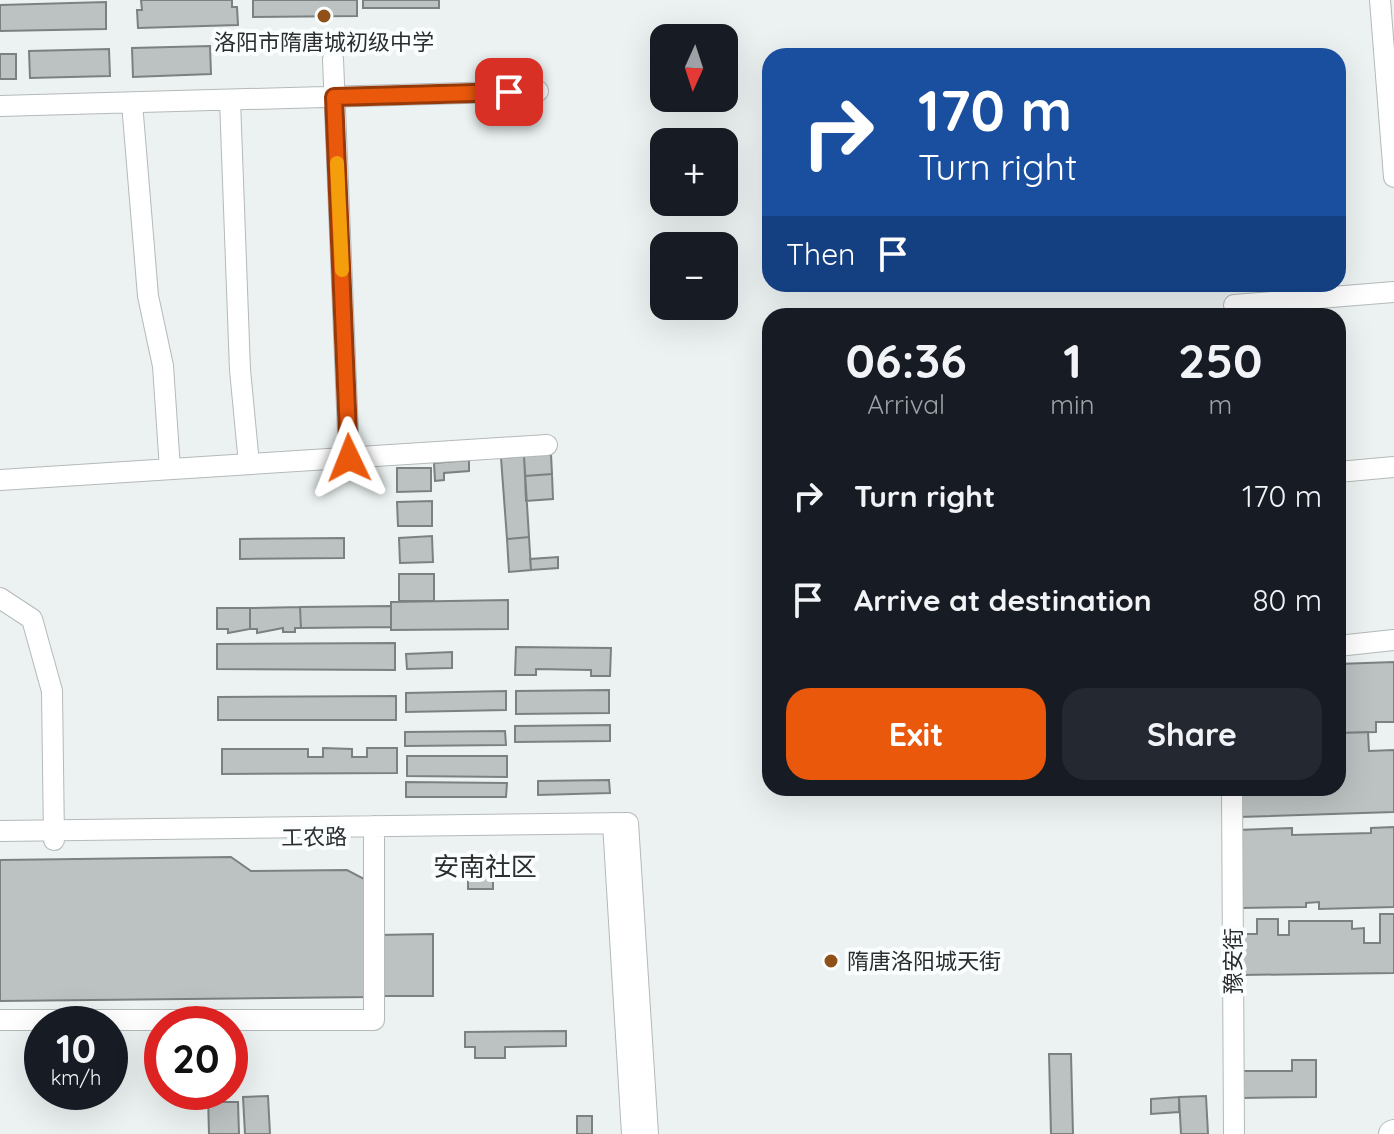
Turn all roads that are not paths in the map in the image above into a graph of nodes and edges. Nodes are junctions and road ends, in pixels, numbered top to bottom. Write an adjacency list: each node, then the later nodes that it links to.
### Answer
1 (1380, 0): 8 (street)
2 (333, 59): 4 (street)
3 (538, 91): 4 (street)
4 (334, 97): 5 (street); 12 (street)
5 (230, 100): 6 (street); 13 (street)
6 (132, 103): 7 (street); 15 (street)
7 (0, 106)
8 (1394, 177)
9 (1394, 292): 10 (street)
10 (1234, 305)
11 (547, 445): 12 (street)
12 (349, 458): 13 (street)
13 (249, 464): 15 (street)
14 (1394, 467): 16 (street)
15 (170, 469): 17 (street)
16 (1346, 471)
17 (0, 480)
18 (0, 598): 25 (street)
19 (1394, 640): 20 (street)
20 (1346, 645)
21 (1232, 796): 30 (street, 豫安街)
22 (620, 828): 24 (street, 工农路); 28 (street); 29 (street)
23 (0, 831): 25 (street, 工农路)
24 (374, 831): 25 (street, 工农路); 27 (street)
25 (54, 835): 26 (street, 工农路)
26 (0, 841)
27 (0, 1020)
28 (632, 1134)
29 (648, 1134)
30 (1234, 1134)

